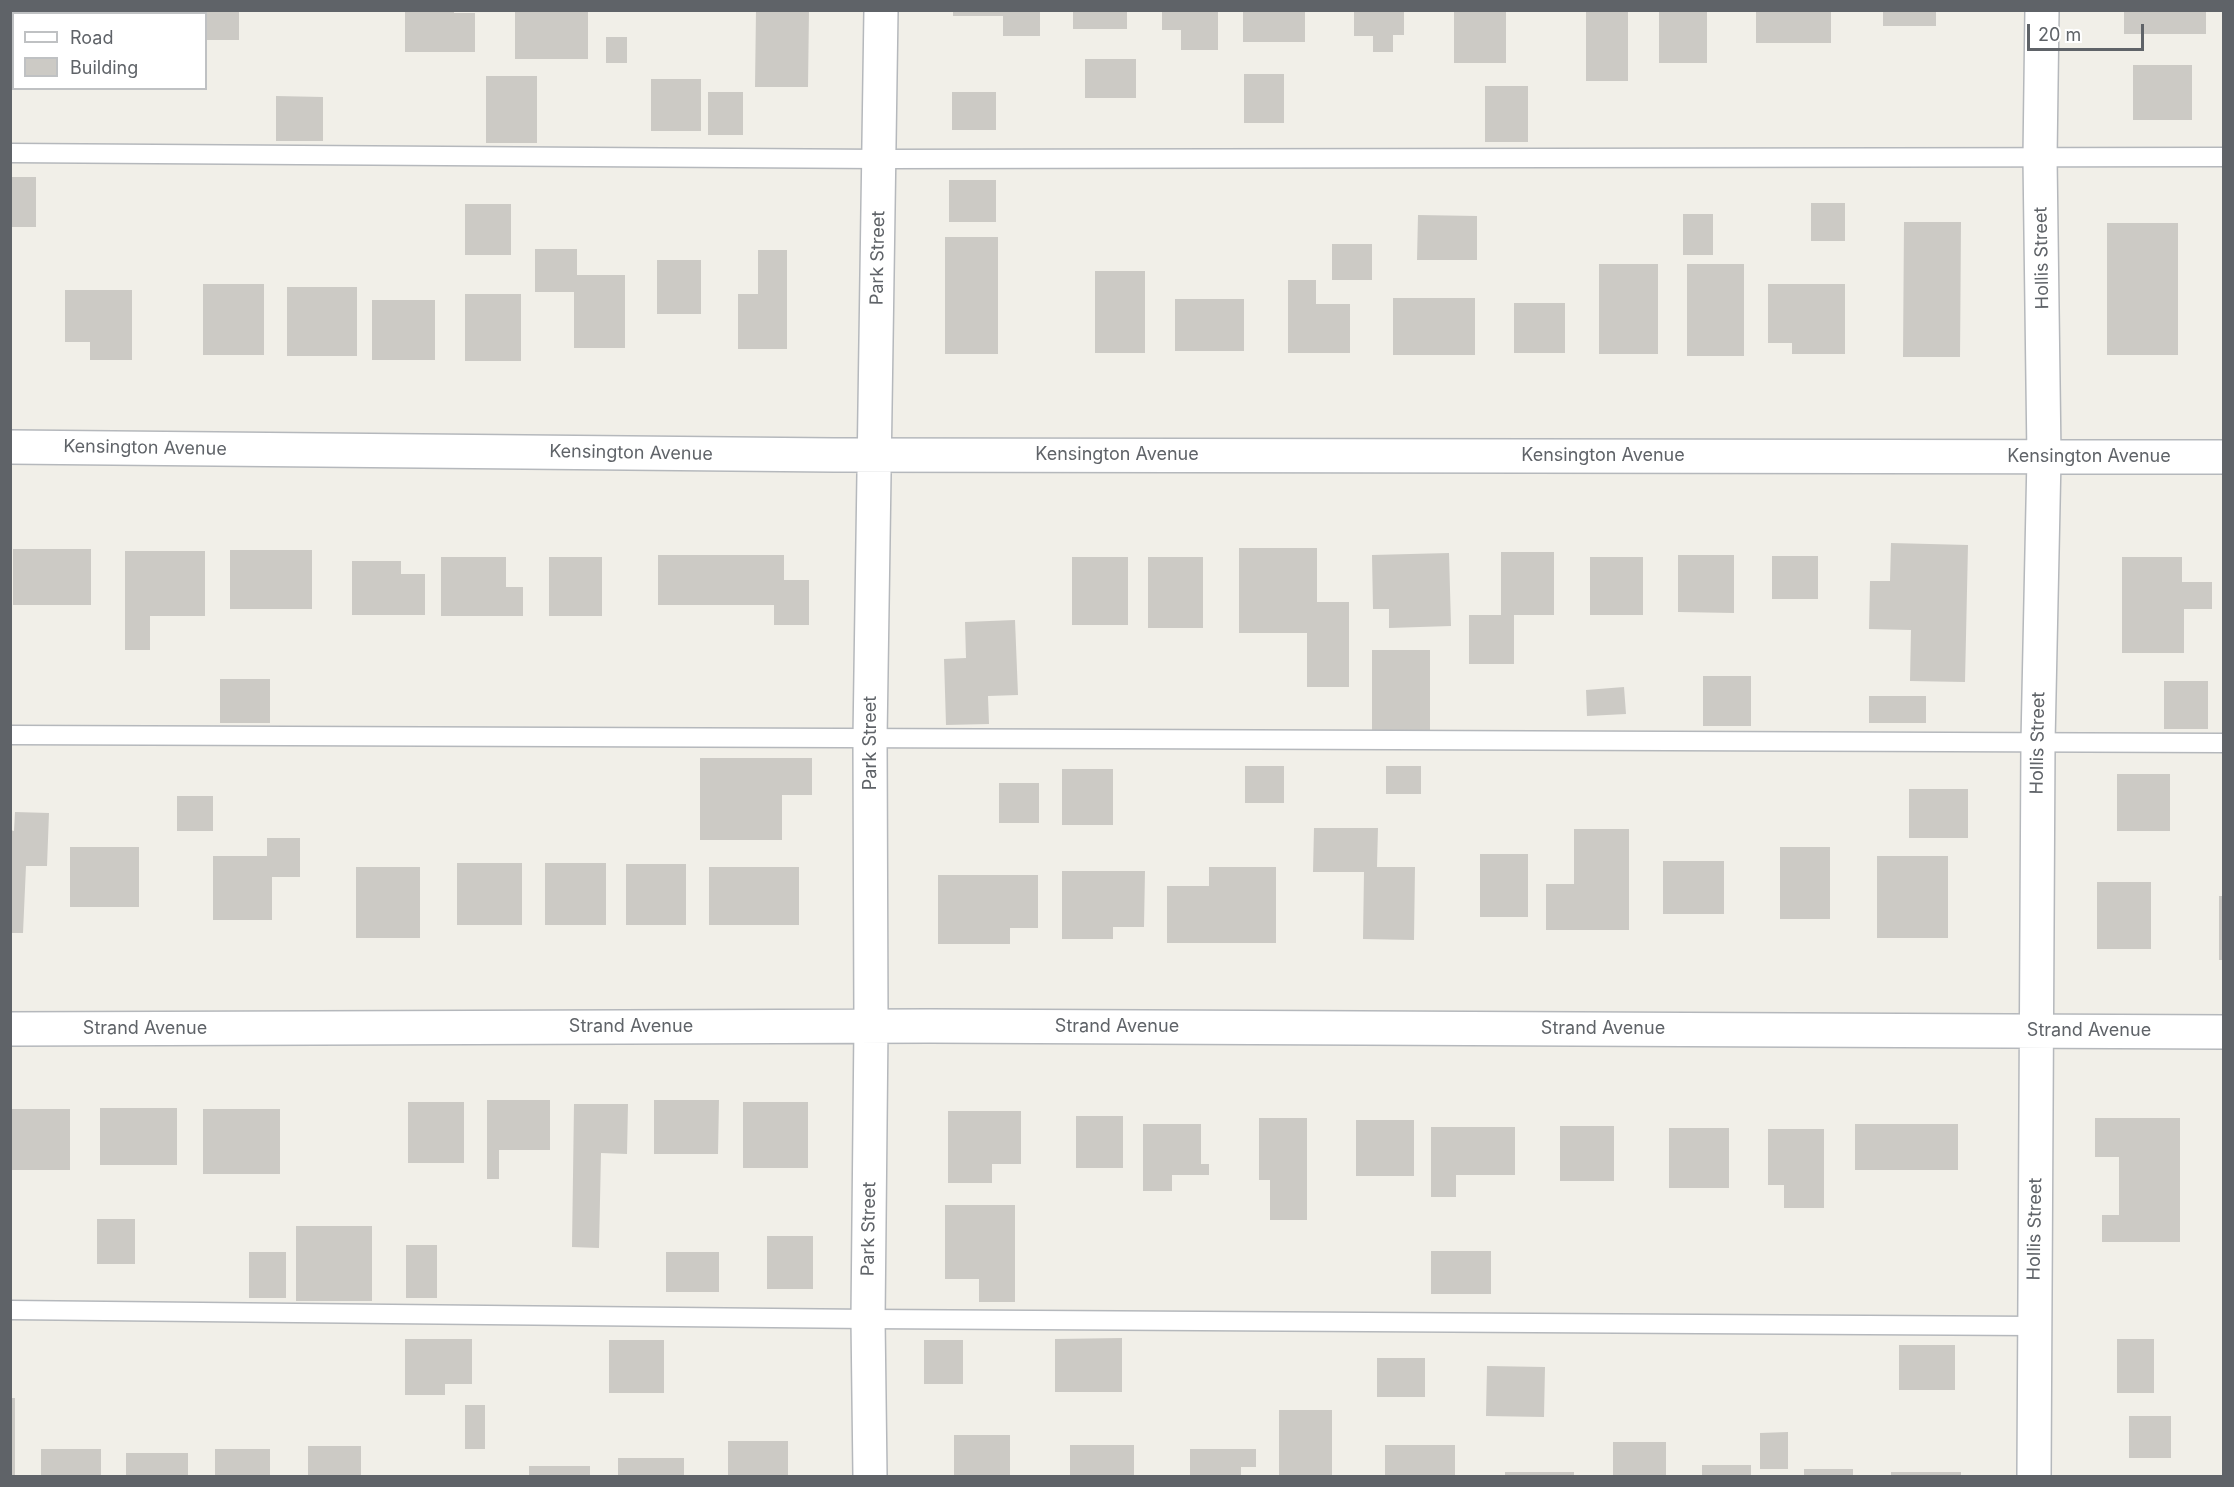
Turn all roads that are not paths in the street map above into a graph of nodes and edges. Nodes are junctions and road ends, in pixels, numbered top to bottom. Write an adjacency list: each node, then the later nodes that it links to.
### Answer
1 (881, 10): 6 (street, Park Street)
2 (2042, 10): 5 (street, Hollis Street)
3 (10, 153): 6 (lane)
4 (2223, 157): 5 (lane)
5 (2040, 158): 6 (lane); 9 (street, Hollis Street)
6 (879, 159): 8 (street, Park Street)
7 (10, 447): 8 (street, Kensington Avenue)
8 (875, 455): 9 (street, Kensington Avenue); 12 (street, Park Street)
9 (2044, 457): 10 (street, Kensington Avenue); 13 (street, Hollis Street)
10 (2223, 457)
11 (10, 735): 12 (lane)
12 (870, 738): 13 (lane); 15 (street, Park Street)
13 (2038, 742): 14 (lane); 17 (street, Hollis Street)
14 (2223, 743)
15 (871, 1026): 16 (street, Strand Avenue); 17 (street, Strand Avenue); 20 (street, Park Street)
16 (10, 1029)
17 (2037, 1031): 18 (street, Strand Avenue); 21 (street, Hollis Street)
18 (2223, 1032)
19 (10, 1310): 20 (lane)
20 (868, 1319): 21 (lane); 22 (street, Park Street)
21 (2033, 1326): 23 (street, Hollis Street)
22 (870, 1476)
23 (2034, 1476)

